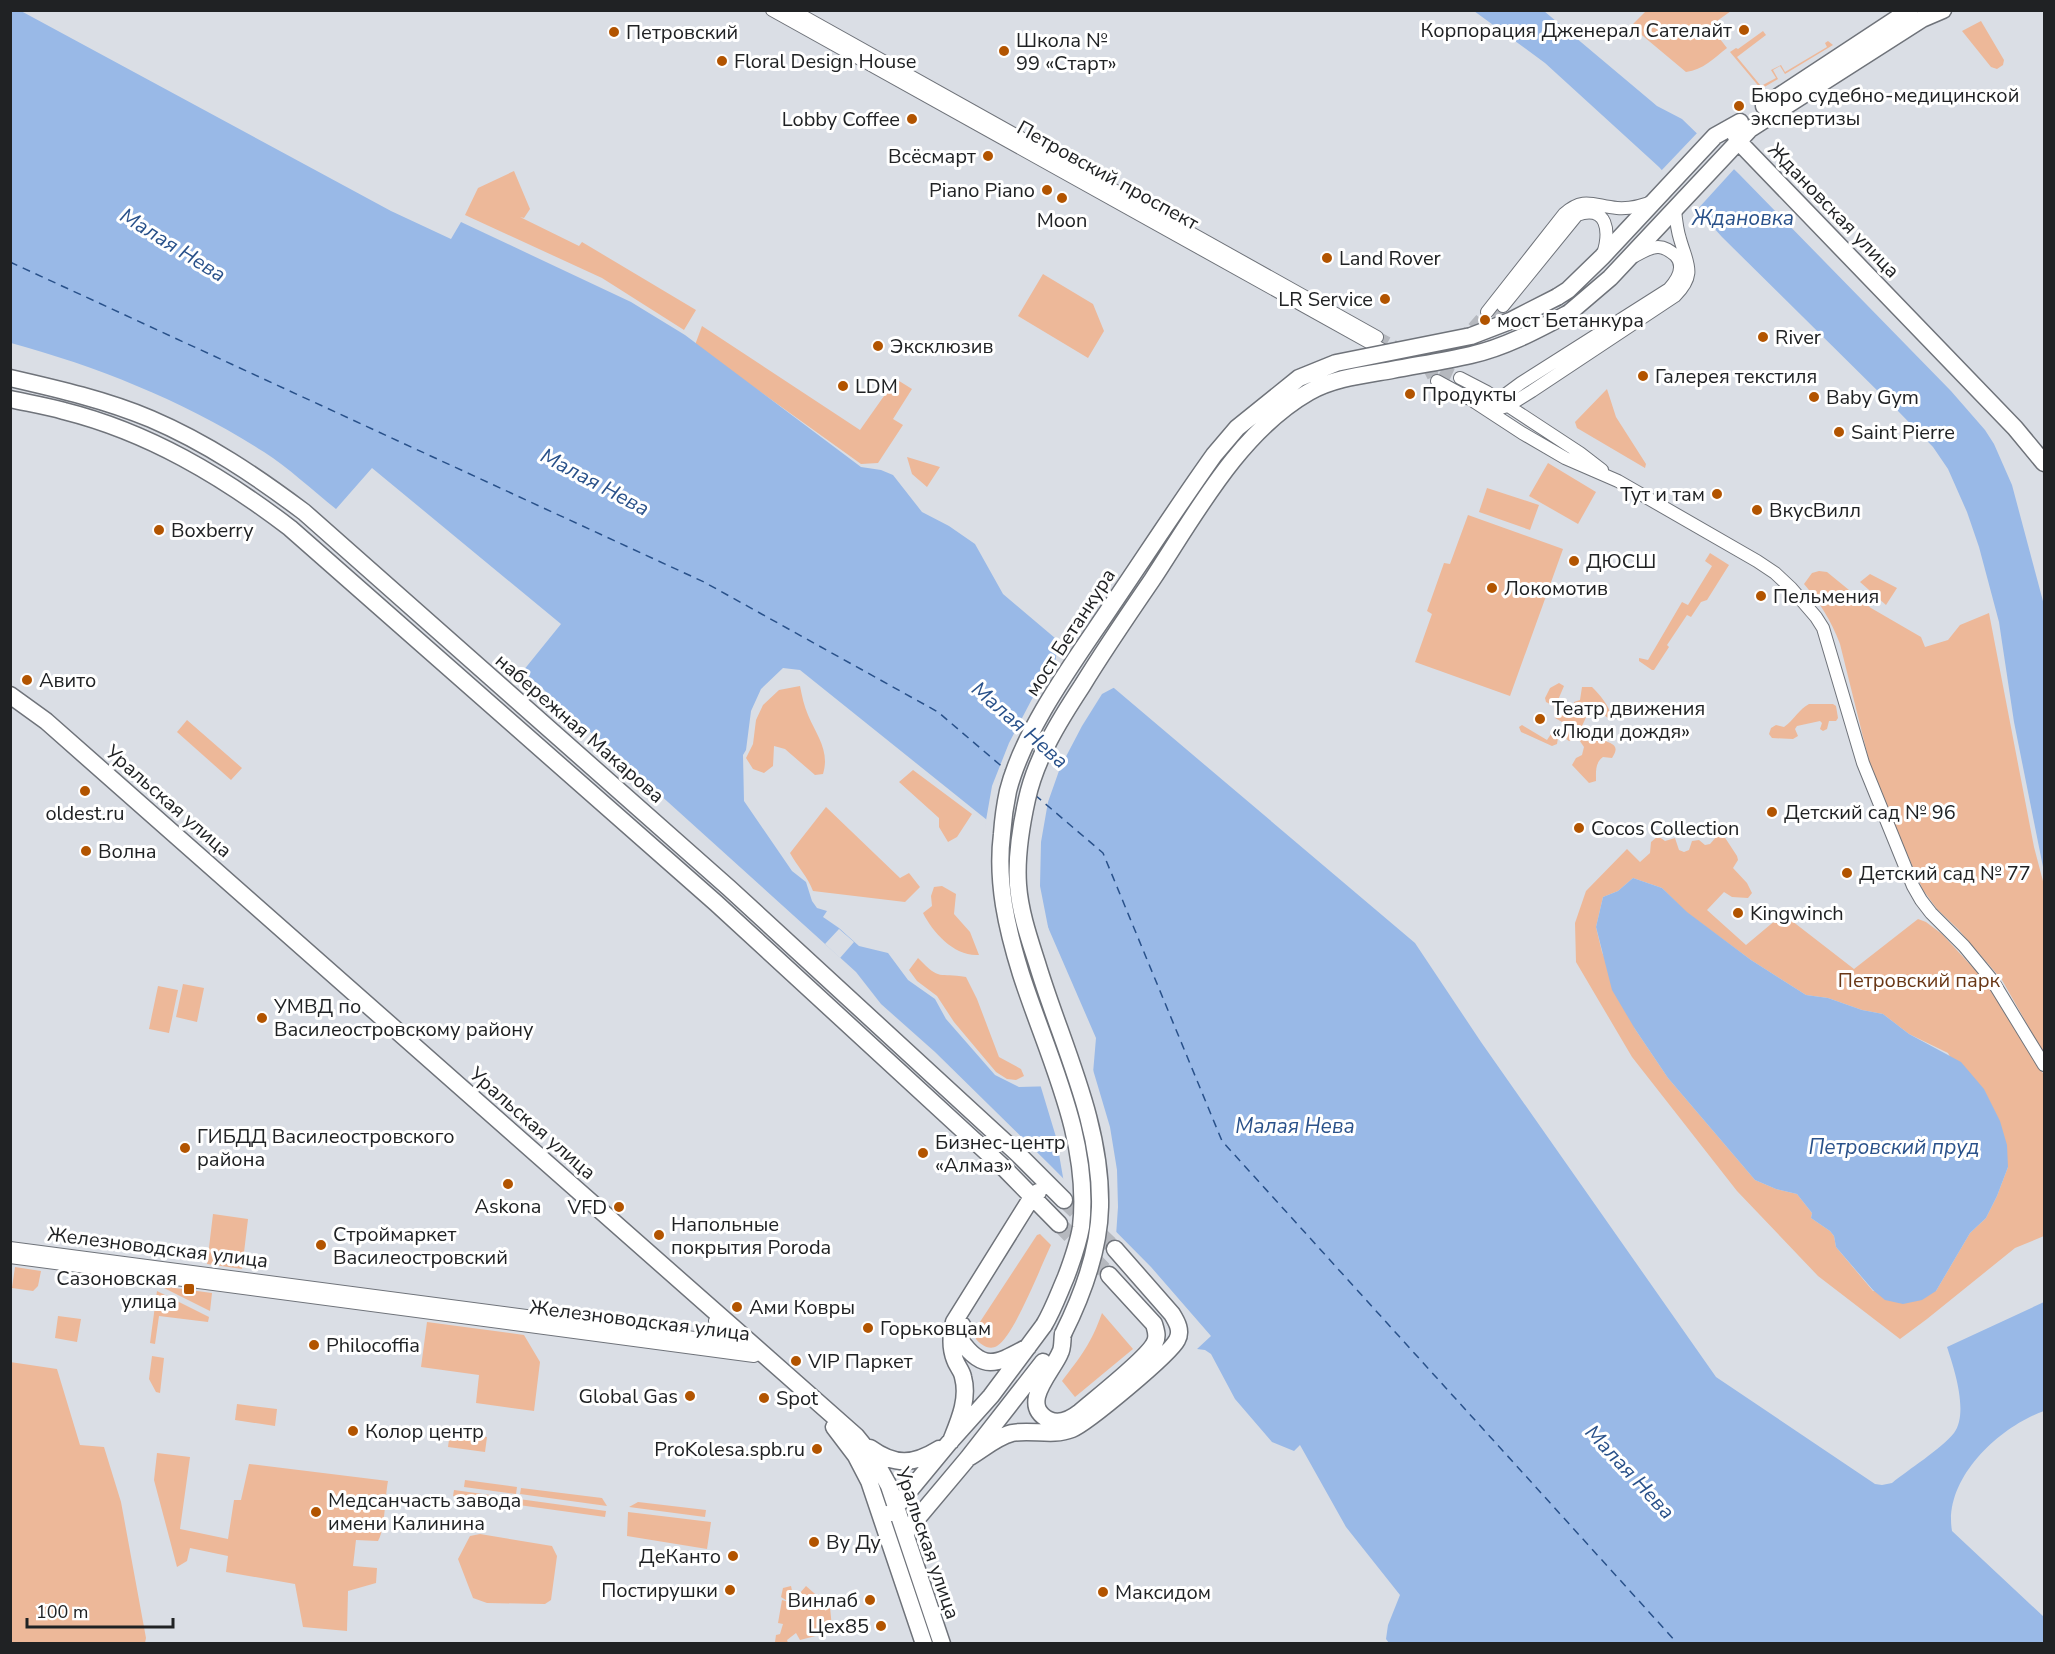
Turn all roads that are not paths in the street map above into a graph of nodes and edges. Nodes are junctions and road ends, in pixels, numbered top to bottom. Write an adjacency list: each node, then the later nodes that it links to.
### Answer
1 (772, 10): 13 (street, Петровский проспект)
2 (792, 10): 12 (street, Петровский проспект)
3 (1910, 10): 5 (main road)
4 (1943, 10): 5 (main road)
5 (1736, 138): 6 (main road, мост Бетанкура); 7 (main road, мост Бетанкура); 20 (main road, Ждановская улица); 21 (main road, Ждановская улица)
6 (1663, 193): 8 (main road, мост Бетанкура); 11 (street)
7 (1679, 205): 9 (main road, мост Бетанкура); 18 (street)
8 (1602, 257): 10 (street); 38 (main road, мост Бетанкура, bridge)
9 (1626, 261): 18 (street); 35 (main road, мост Бетанкура, bridge)
10 (1503, 306)
11 (1487, 312)
12 (1377, 337)
13 (1425, 374)
14 (10, 378): 26 (main road, набережная Макарова)
15 (1460, 378): 18 (street)
16 (1437, 381): 19 (street)
17 (10, 399): 27 (main road, набережная Макарова)
18 (1503, 403): 19 (street); 22 (street)
19 (1489, 411): 22 (street)
20 (2044, 447)
21 (2044, 463)
22 (1618, 481): 25 (street)
23 (10, 695): 39 (main road, Уральская улица)
24 (10, 709): 34 (main road, Уральская улица)
25 (2044, 1065)
26 (1048, 1183): 27 (main road); 28 (main road, набережная Макарова)
27 (1035, 1200): 29 (main road); 29 (main road, набережная Макарова); 41 (main road)
28 (1064, 1200)
29 (1026, 1224): 38 (main road)
30 (10, 1248): 36 (street, Железноводская улица)
31 (1114, 1249): 42 (main road)
32 (10, 1257): 39 (street, Железноводская улица)
33 (1108, 1275): 35 (main road)
34 (715, 1321): 36 (street); 37 (main road, Уральская улица)
35 (1063, 1335): 42 (main road)
36 (708, 1339): 37 (street, Железноводская улица)
37 (740, 1344): 39 (main road, Уральская улица)
38 (1028, 1347): 41 (main road, мост Бетанкура)
39 (757, 1354): 40 (main road, Уральская улица); 44 (main road, Уральская улица)
40 (862, 1443): 41 (main road); 43 (main road, Уральская улица)
41 (949, 1443): 43 (main road, мост Бетанкура)
42 (968, 1458): 45 (main road)
43 (896, 1506): 44 (main road, мост Бетанкура); 45 (main road, Уральская улица)
44 (883, 1523): 45 (main road); 46 (main road, Уральская улица)
45 (905, 1533): 47 (main road, Уральская улица)
46 (924, 1644)
47 (942, 1644)

